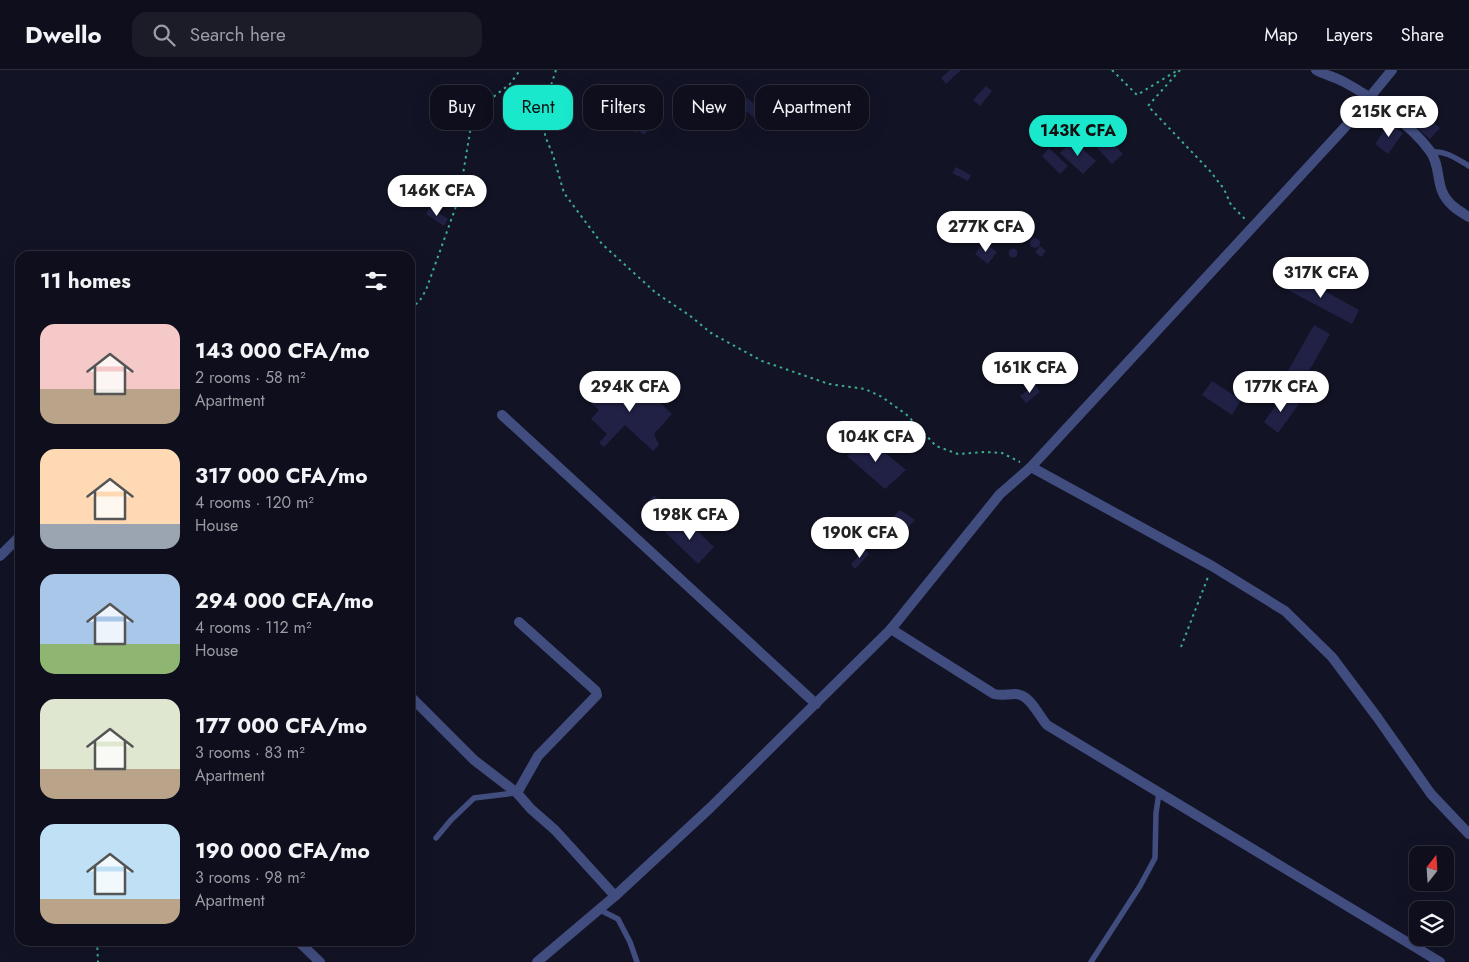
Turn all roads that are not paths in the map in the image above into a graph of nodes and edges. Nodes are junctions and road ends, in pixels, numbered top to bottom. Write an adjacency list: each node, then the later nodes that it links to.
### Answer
1 (1316, 70): 3 (street)
2 (1392, 70): 3 (street)
3 (1369, 97): 4 (street); 8 (street)
4 (1431, 152): 5 (lane); 6 (street)
5 (1469, 166)
6 (1469, 217)
7 (502, 415): 14 (street)
8 (1032, 468): 12 (street); 17 (street)
9 (15, 541): 10 (street)
10 (0, 556)
11 (520, 622): 15 (street)
12 (891, 629): 14 (street); 16 (street)
13 (415, 701): 15 (street)
14 (816, 704): 19 (street)
15 (517, 793): 18 (lane); 19 (street)
16 (1159, 793): 25 (lane); 26 (street)
17 (1469, 834)
18 (436, 838)
19 (615, 896): 20 (street)
20 (598, 909): 23 (street); 24 (lane)
21 (303, 946): 22 (street)
22 (320, 962)
23 (537, 962)
24 (637, 962)
25 (1091, 962)
26 (1440, 962)

